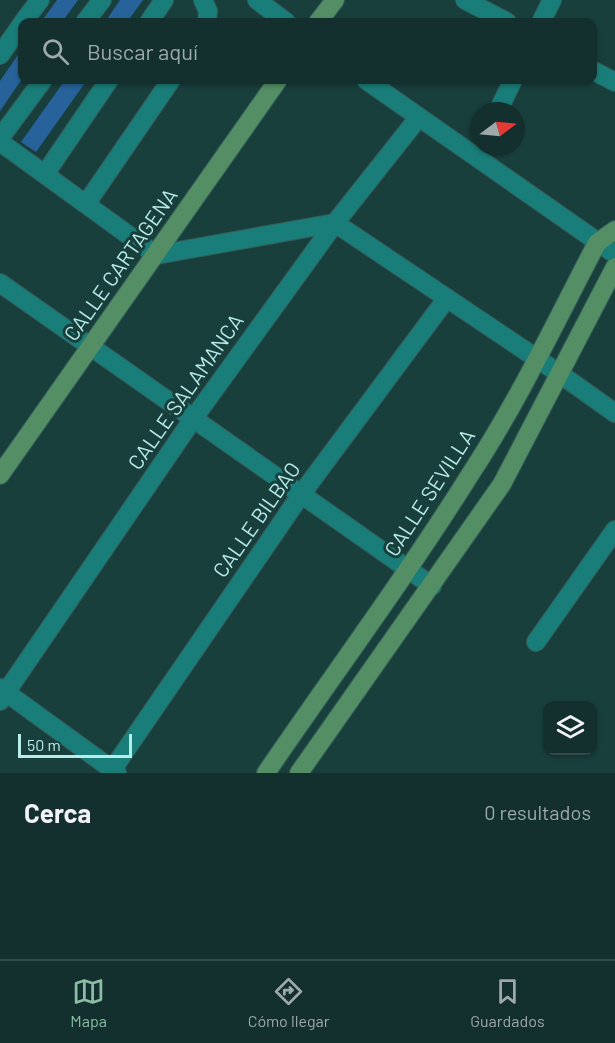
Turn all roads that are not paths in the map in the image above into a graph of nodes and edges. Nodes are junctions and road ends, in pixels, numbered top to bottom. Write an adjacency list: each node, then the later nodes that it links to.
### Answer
1 (40, 0): 9 (street)
2 (102, 0): 10 (street)
3 (164, 0): 11 (street)
4 (203, 0): 12 (street)
5 (257, 0): 13 (street)
6 (335, 0): 14 (main road)
7 (465, 0): 15 (street)
8 (552, 0): 16 (street)
9 (27, 18)
10 (89, 18)
11 (151, 18)
12 (207, 18)
13 (281, 18)
14 (321, 18)
15 (499, 18)
16 (543, 18)
17 (18, 30): 18 (street)
18 (0, 55)
19 (597, 73): 20 (street)
20 (615, 82)
21 (40, 84): 29 (street)
22 (107, 84): 32 (street)
23 (168, 84): 33 (street)
24 (275, 84): 38 (main road, CALLE CARTAGENA)
25 (372, 84): 28 (street)
26 (511, 84): 27 (street)
27 (502, 102)
28 (419, 117): 30 (street); 34 (street, CALLE SALAMANCA)
29 (0, 140): 32 (street)
30 (471, 148)
31 (483, 156): 36 (street)
32 (45, 174): 33 (street)
33 (86, 204): 38 (street)
34 (335, 224): 38 (street); 41 (street); 46 (street, CALLE SALAMANCA)
35 (615, 230): 36 (main road, CALLE SEVILLA)
36 (597, 243): 37 (street); 43 (main road, CALLE SEVILLA)
37 (615, 254)
38 (156, 255): 42 (main road, CALLE CARTAGENA)
39 (615, 267): 44 (main road)
40 (0, 283): 42 (street)
41 (447, 298): 43 (street); 48 (street, CALLE BILBAO)
42 (91, 349): 46 (street); 47 (main road, CALLE CARTAGENA)
43 (536, 358): 44 (street); 50 (main road, CALLE SEVILLA)
44 (560, 374): 45 (street); 51 (main road)
45 (615, 413)
46 (193, 419): 48 (street); 53 (street, CALLE SALAMANCA)
47 (0, 475)
48 (300, 496): 50 (street); 54 (street, CALLE BILBAO)
49 (615, 530): 52 (street)
50 (407, 570): 51 (street); 55 (main road, CALLE SEVILLA)
51 (432, 586): 56 (main road)
52 (536, 642)
53 (2, 694): 54 (street)
54 (113, 772)
55 (266, 773)
56 (299, 773)

